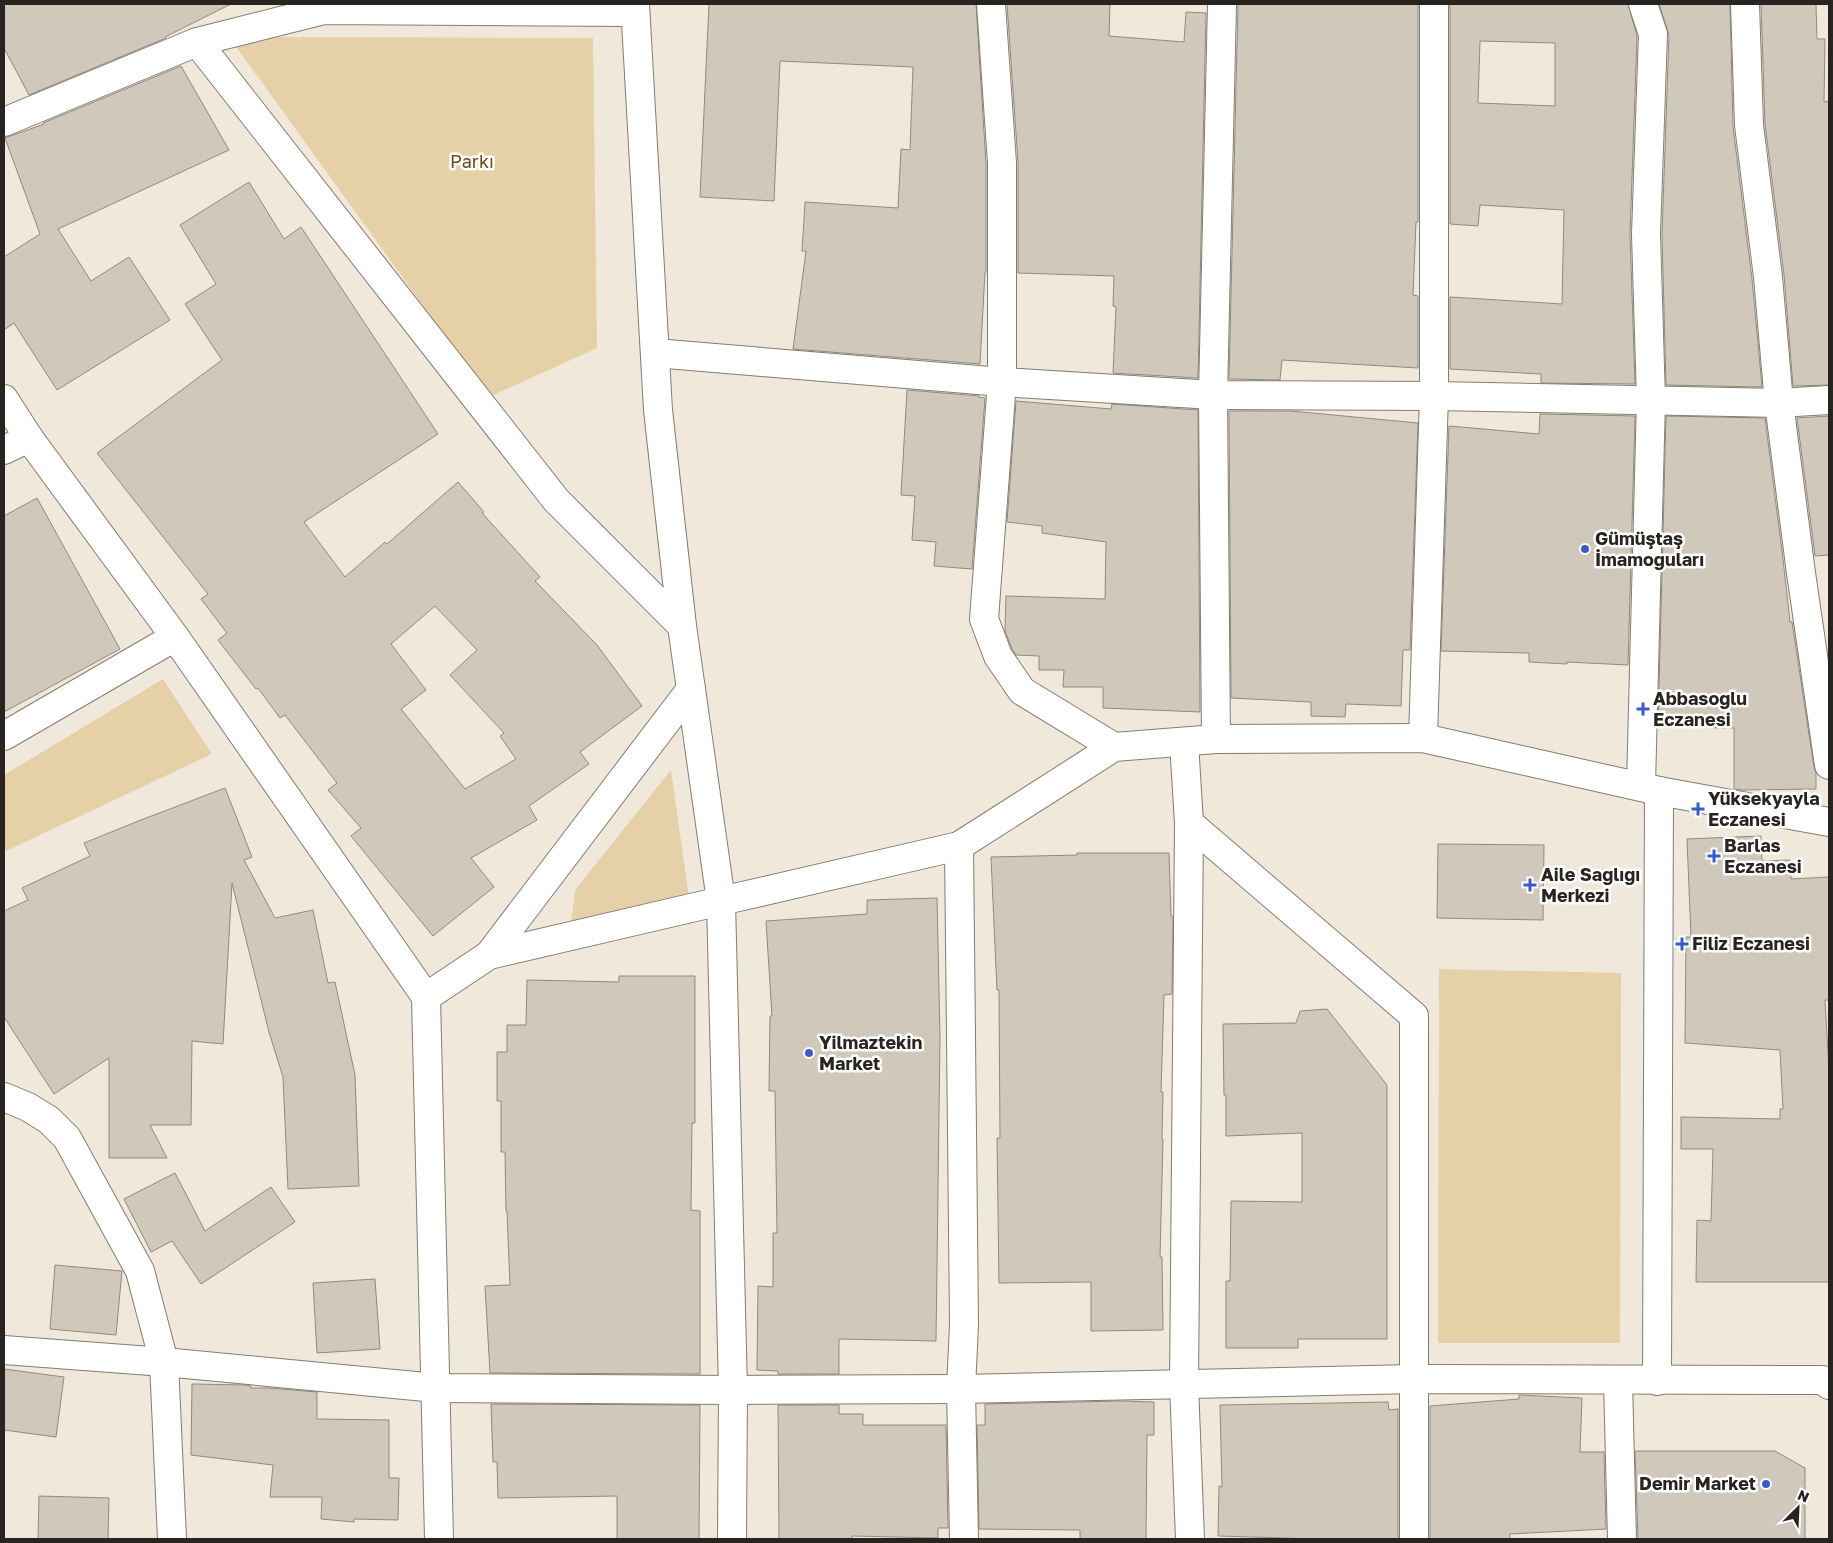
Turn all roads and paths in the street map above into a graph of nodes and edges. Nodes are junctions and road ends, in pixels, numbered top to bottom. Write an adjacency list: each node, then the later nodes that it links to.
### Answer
1 (991, 4): 11 (street)
2 (1222, 4): 12 (street)
3 (1434, 4): 13 (street)
4 (1642, 4): 15 (street)
5 (1745, 4): 17 (street)
6 (324, 7): 7 (street); 8 (street)
7 (635, 8): 10 (street)
8 (197, 42): 9 (street); 20 (street)
9 (4, 122)
10 (655, 353): 11 (street); 20 (street)
11 (1002, 382): 12 (street); 27 (street)
12 (1213, 394): 13 (street); 25 (street)
13 (1434, 396): 15 (street); 24 (street)
14 (4, 399): 18 (street)
15 (1652, 400): 17 (street); 29 (street)
16 (1829, 400): 17 (street)
17 (1779, 403): 28 (street)
18 (29, 438): 19 (street); 21 (street)
19 (4, 450)
20 (682, 626): 22 (street)
21 (175, 637): 23 (street); 35 (street)
22 (691, 689): 33 (street); 34 (street)
23 (4, 736)
24 (1423, 738): 25 (street); 29 (street)
25 (1216, 739): 26 (street)
26 (1184, 742): 27 (street); 31 (street)
27 (1114, 747): 32 (street)
28 (1829, 765)
29 (1650, 788): 30 (street); 41 (street)
30 (1829, 822)
31 (1189, 823): 39 (street); 43 (street)
32 (959, 846): 33 (street); 45 (street)
33 (720, 901): 34 (street); 46 (street)
34 (489, 955): 35 (street)
35 (426, 996): 44 (street)
36 (4, 1097): 38 (street)
37 (4, 1350): 38 (street)
38 (164, 1362): 44 (street); 47 (street)
39 (1414, 1380): 40 (street); 43 (street); 52 (street)
40 (1618, 1380): 41 (street); 53 (street)
41 (1657, 1380): 42 (street)
42 (1827, 1381)
43 (1184, 1384): 45 (street); 51 (street)
44 (436, 1388): 46 (street); 48 (street)
45 (961, 1389): 46 (street); 50 (street)
46 (733, 1390): 49 (street)
47 (172, 1539)
48 (439, 1539)
49 (732, 1539)
50 (964, 1539)
51 (1190, 1539)
52 (1414, 1539)
53 (1622, 1539)

